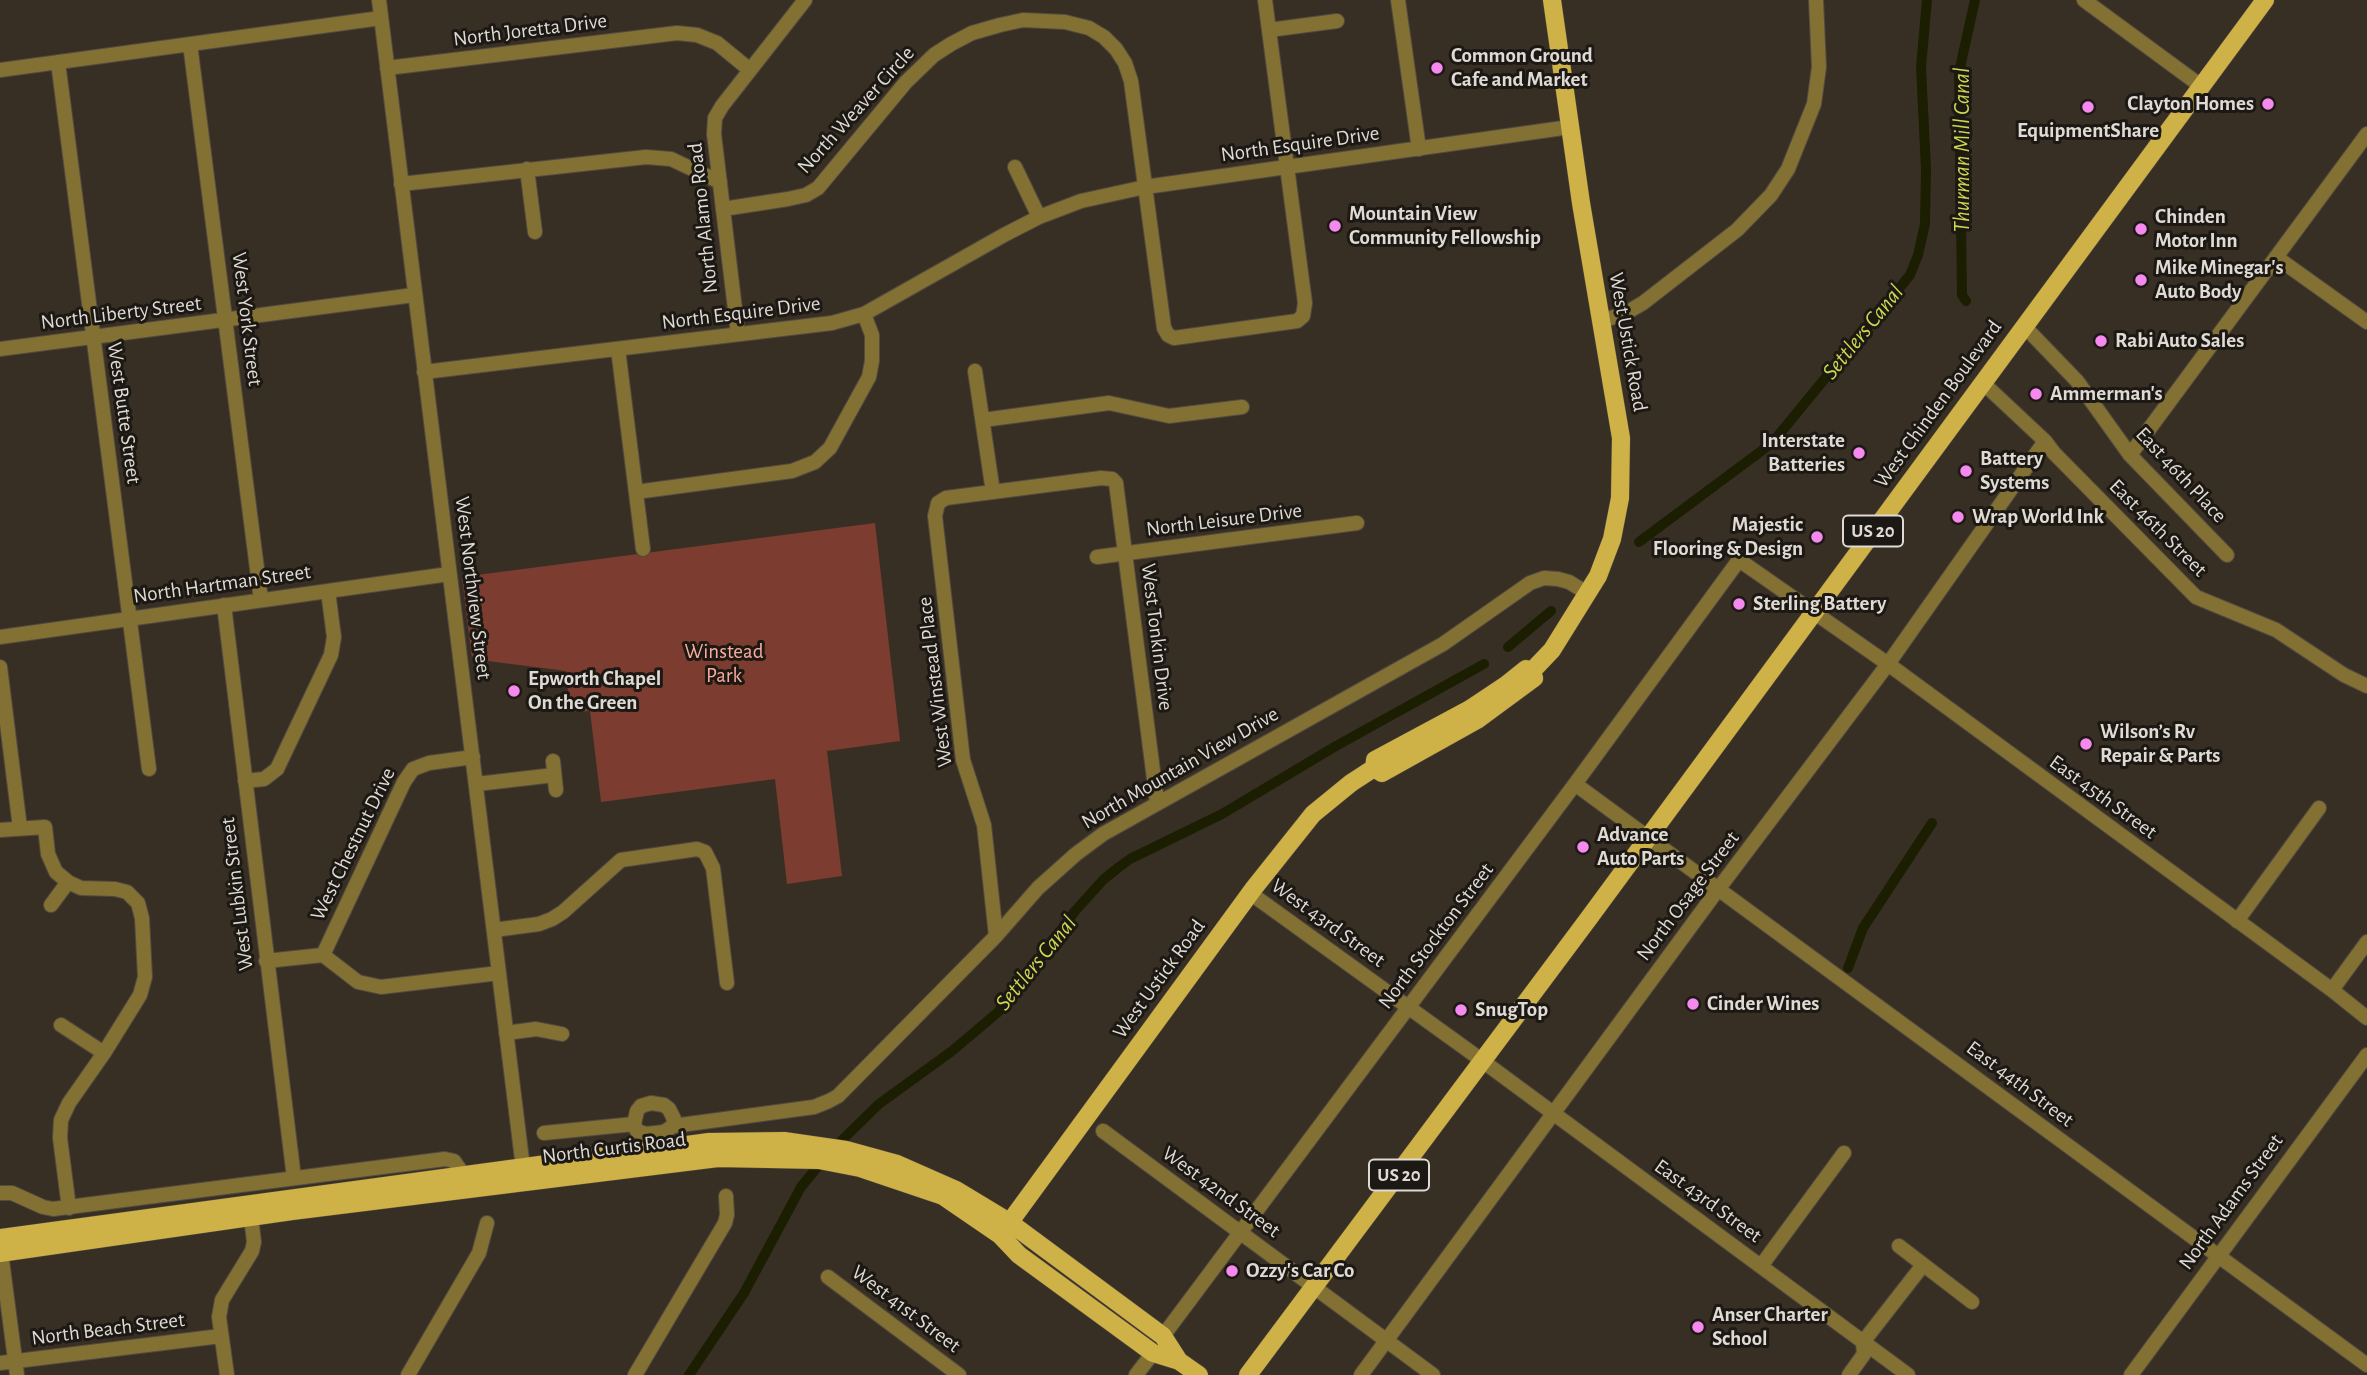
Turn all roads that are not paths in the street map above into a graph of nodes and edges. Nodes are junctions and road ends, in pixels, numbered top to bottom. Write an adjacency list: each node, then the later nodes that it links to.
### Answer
1 (379, 0): 9 (street, West Northview Street)
2 (805, 0): 16 (street, North Alamo Road)
3 (1265, 0): 11 (street)
4 (1398, 0): 20 (street)
5 (1552, 0): 18 (main road, West Ustick Road)
6 (1816, 0): 34 (street)
7 (2084, 0): 17 (street)
8 (2264, 0): 17 (main road, West Chinden Boulevard / US 20)
9 (381, 18): 12 (street); 14 (street, West Northview Street)
10 (1338, 21): 11 (street)
11 (1269, 30): 22 (street)
12 (190, 44): 13 (street); 33 (street, West York Street)
13 (58, 62): 15 (street); 38 (street, West Butte Street)
14 (387, 68): 16 (street, North Joretta Drive); 25 (street, West Northview Street)
15 (0, 70)
16 (750, 70): 24 (street, North Alamo Road)
17 (2201, 86): 36 (main road, West Chinden Boulevard / US 20)
18 (1570, 127): 20 (street, North Esquire Drive); 34 (main road, West Ustick Road)
19 (2367, 134): 30 (street)
20 (1419, 149): 22 (street, North Esquire Drive)
21 (1015, 167): 28 (street)
22 (1287, 167): 26 (street, North Esquire Drive); 26 (street, North Weaver Circle)
23 (527, 169): 24 (street); 25 (street); 29 (street)
24 (719, 182): 27 (street, North Alamo Road)
25 (401, 184): 31 (street, West Northview Street)
26 (1145, 187): 27 (street, North Weaver Circle); 28 (street, North Esquire Drive)
27 (723, 209): 37 (street, North Alamo Road)
28 (1039, 217): 32 (street, North Esquire Drive)
29 (534, 232)
30 (2276, 257): 35 (street); 47 (street)
31 (414, 295): 33 (street, North Liberty Street); 42 (street, West Northview Street)
32 (864, 314): 37 (street, North Esquire Drive); 48 (street)
33 (226, 321): 38 (street, North Liberty Street); 59 (street, West York Street)
34 (1601, 321): 58 (main road, West Ustick Road)
35 (2367, 322)
36 (2024, 326): 43 (main road, West Chinden Boulevard / US 20); 47 (street, East 46th Place)
37 (738, 334): 40 (street, North Esquire Drive)
38 (92, 336): 39 (street, North Liberty Street); 62 (street, West Butte Street)
39 (0, 349)
40 (618, 349): 42 (street, North Esquire Drive); 48 (street)
41 (975, 371): 45 (street)
42 (424, 372): 56 (street, West Northview Street)
43 (1982, 382): 46 (street, East 46th Street); 61 (main road, West Chinden Boulevard / US 20)
44 (1242, 407): 45 (street)
45 (983, 420): 49 (street)
46 (2045, 441): 64 (street, North Osage Street); 66 (street, East 46th Street)
47 (2130, 455): 53 (street, East 46th Place)
48 (636, 492): 51 (street)
49 (993, 492): 52 (street, West Tonkin Drive); 84 (street, West Winstead Place)
50 (1357, 523): 52 (street, North Leisure Drive)
51 (643, 549)
52 (1125, 554): 54 (street, North Leisure Drive); 73 (street, West Tonkin Drive)
53 (2227, 555)
54 (1097, 557)
55 (1739, 559): 61 (street, East 45th Street); 71 (street, North Stockton Street)
56 (449, 574): 57 (street, North Hartman Street); 67 (street, West Northview Street)
57 (328, 591): 59 (street, North Hartman Street); 69 (street)
58 (1587, 593): 73 (street, North Mountain View Drive); 80 (main road, West Ustick Road)
59 (261, 600): 60 (street, North Hartman Street)
60 (224, 605): 62 (street, North Hartman Street); 69 (street, West Lubkin Street)
61 (1814, 611): 64 (street, East 45th Street); 77 (main road, West Chinden Boulevard / US 20)
62 (130, 618): 63 (street, North Hartman Street); 68 (street, West Butte Street)
63 (0, 637)
64 (1888, 664): 79 (street, North Osage Street); 82 (street, East 45th Street)
65 (0, 667): 75 (street)
66 (2367, 686)
67 (473, 757): 70 (street, West Northview Street); 86 (street, West Chestnut Drive)
68 (149, 769)
69 (245, 781): 87 (street, West Lubkin Street)
70 (477, 784): 72 (street); 83 (street, West Northview Street)
71 (1575, 784): 77 (street, East 44th Street); 91 (street, North Stockton Street)
72 (556, 790)
73 (1157, 802): 84 (street, North Mountain View Drive)
74 (2319, 808): 82 (street)
75 (20, 828): 76 (street); 78 (street)
76 (0, 830)
77 (1648, 837): 79 (street, East 44th Street); 98 (main road, West Chinden Boulevard / US 20)
78 (68, 882): 81 (street); 96 (street)
79 (1719, 888): 100 (street, North Osage Street); 118 (street, East 44th Street)
80 (1250, 893): 91 (street, West 43rd Street); 114 (main road, West Ustick Road)
81 (51, 905)
82 (2237, 921): 90 (street, East 45th Street)
83 (494, 930): 88 (street, West Northview Street); 89 (street)
84 (996, 936): 99 (street, North Mountain View Drive)
85 (2367, 942): 90 (street)
86 (323, 955): 87 (street); 88 (street)
87 (266, 961): 108 (street, West Lubkin Street)
88 (499, 973): 94 (street, West Northview Street)
89 (727, 983)
90 (2332, 990): 92 (street, East 45th Street)
91 (1409, 1007): 98 (street, West 43rd Street); 115 (street, North Stockton Street)
92 (2367, 1018)
93 (61, 1025): 96 (street)
94 (506, 1033): 95 (street); 107 (street, West Northview Street)
95 (562, 1034)
96 (104, 1053): 111 (street)
97 (2367, 1055): 118 (street, North Adams Street)
98 (1482, 1061): 100 (street, East 43rd Street); 122 (main road, West Chinden Boulevard / US 20)
99 (814, 1107): 102 (street, North Curtis Road)
100 (1553, 1114): 120 (street, East 43rd Street); 126 (street, North Osage Street)
101 (634, 1124): 102 (street, North Curtis Road); 102 (street, North Curtis Road); 104 (street, North Curtis Road)
102 (673, 1126)
103 (1103, 1131): 115 (street, West 42nd Street)
104 (544, 1133)
105 (1844, 1153): 120 (street)
106 (463, 1174): 107 (main road, North Curtis Road); 108 (street); 116 (main road, North Curtis Road)
107 (524, 1174): 112 (main road, North Curtis Road); 114 (main road, North Curtis Road)
108 (294, 1178): 111 (street)
109 (0, 1193): 111 (street)
110 (726, 1196): 135 (street)
111 (69, 1208)
112 (251, 1217): 116 (main road, North Curtis Road); 124 (street)
113 (486, 1223): 134 (street)
114 (1005, 1229): 125 (main road, North Curtis Road); 128 (main road, North Curtis Road)
115 (1241, 1232): 122 (street, West 42nd Street); 125 (street, North Stockton Street)
116 (0, 1247): 132 (street)
117 (1899, 1247): 119 (street)
118 (2219, 1255): 131 (street, East 44th Street); 144 (street, North Adams Street)
119 (1923, 1265): 123 (street); 127 (street)
120 (1761, 1266): 127 (street, East 43rd Street)
121 (828, 1277): 136 (street, West 41st Street)
122 (1315, 1288): 126 (street, West 42nd Street); 139 (main road, West Chinden Boulevard / US 20)
123 (1972, 1302)
124 (221, 1336): 132 (street, North Beach Street); 133 (street)
125 (1163, 1336): 129 (main road, North Curtis Road)
126 (1387, 1341): 140 (street, North Osage Street); 141 (street, West 42nd Street)
127 (1863, 1342): 142 (street); 143 (street, East 43rd Street)
128 (1153, 1353): 129 (main road, North Curtis Road); 137 (street)
129 (1179, 1361): 138 (main road, North Curtis Road)
130 (0, 1363): 132 (street, North Beach Street)
131 (2367, 1365)
132 (16, 1368)
133 (227, 1375)
134 (408, 1375)
135 (635, 1375)
136 (959, 1375)
137 (1136, 1375)
138 (1199, 1375)
139 (1248, 1375)
140 (1361, 1375)
141 (1433, 1375)
142 (1849, 1375)
143 (1908, 1375)
144 (2131, 1375)

